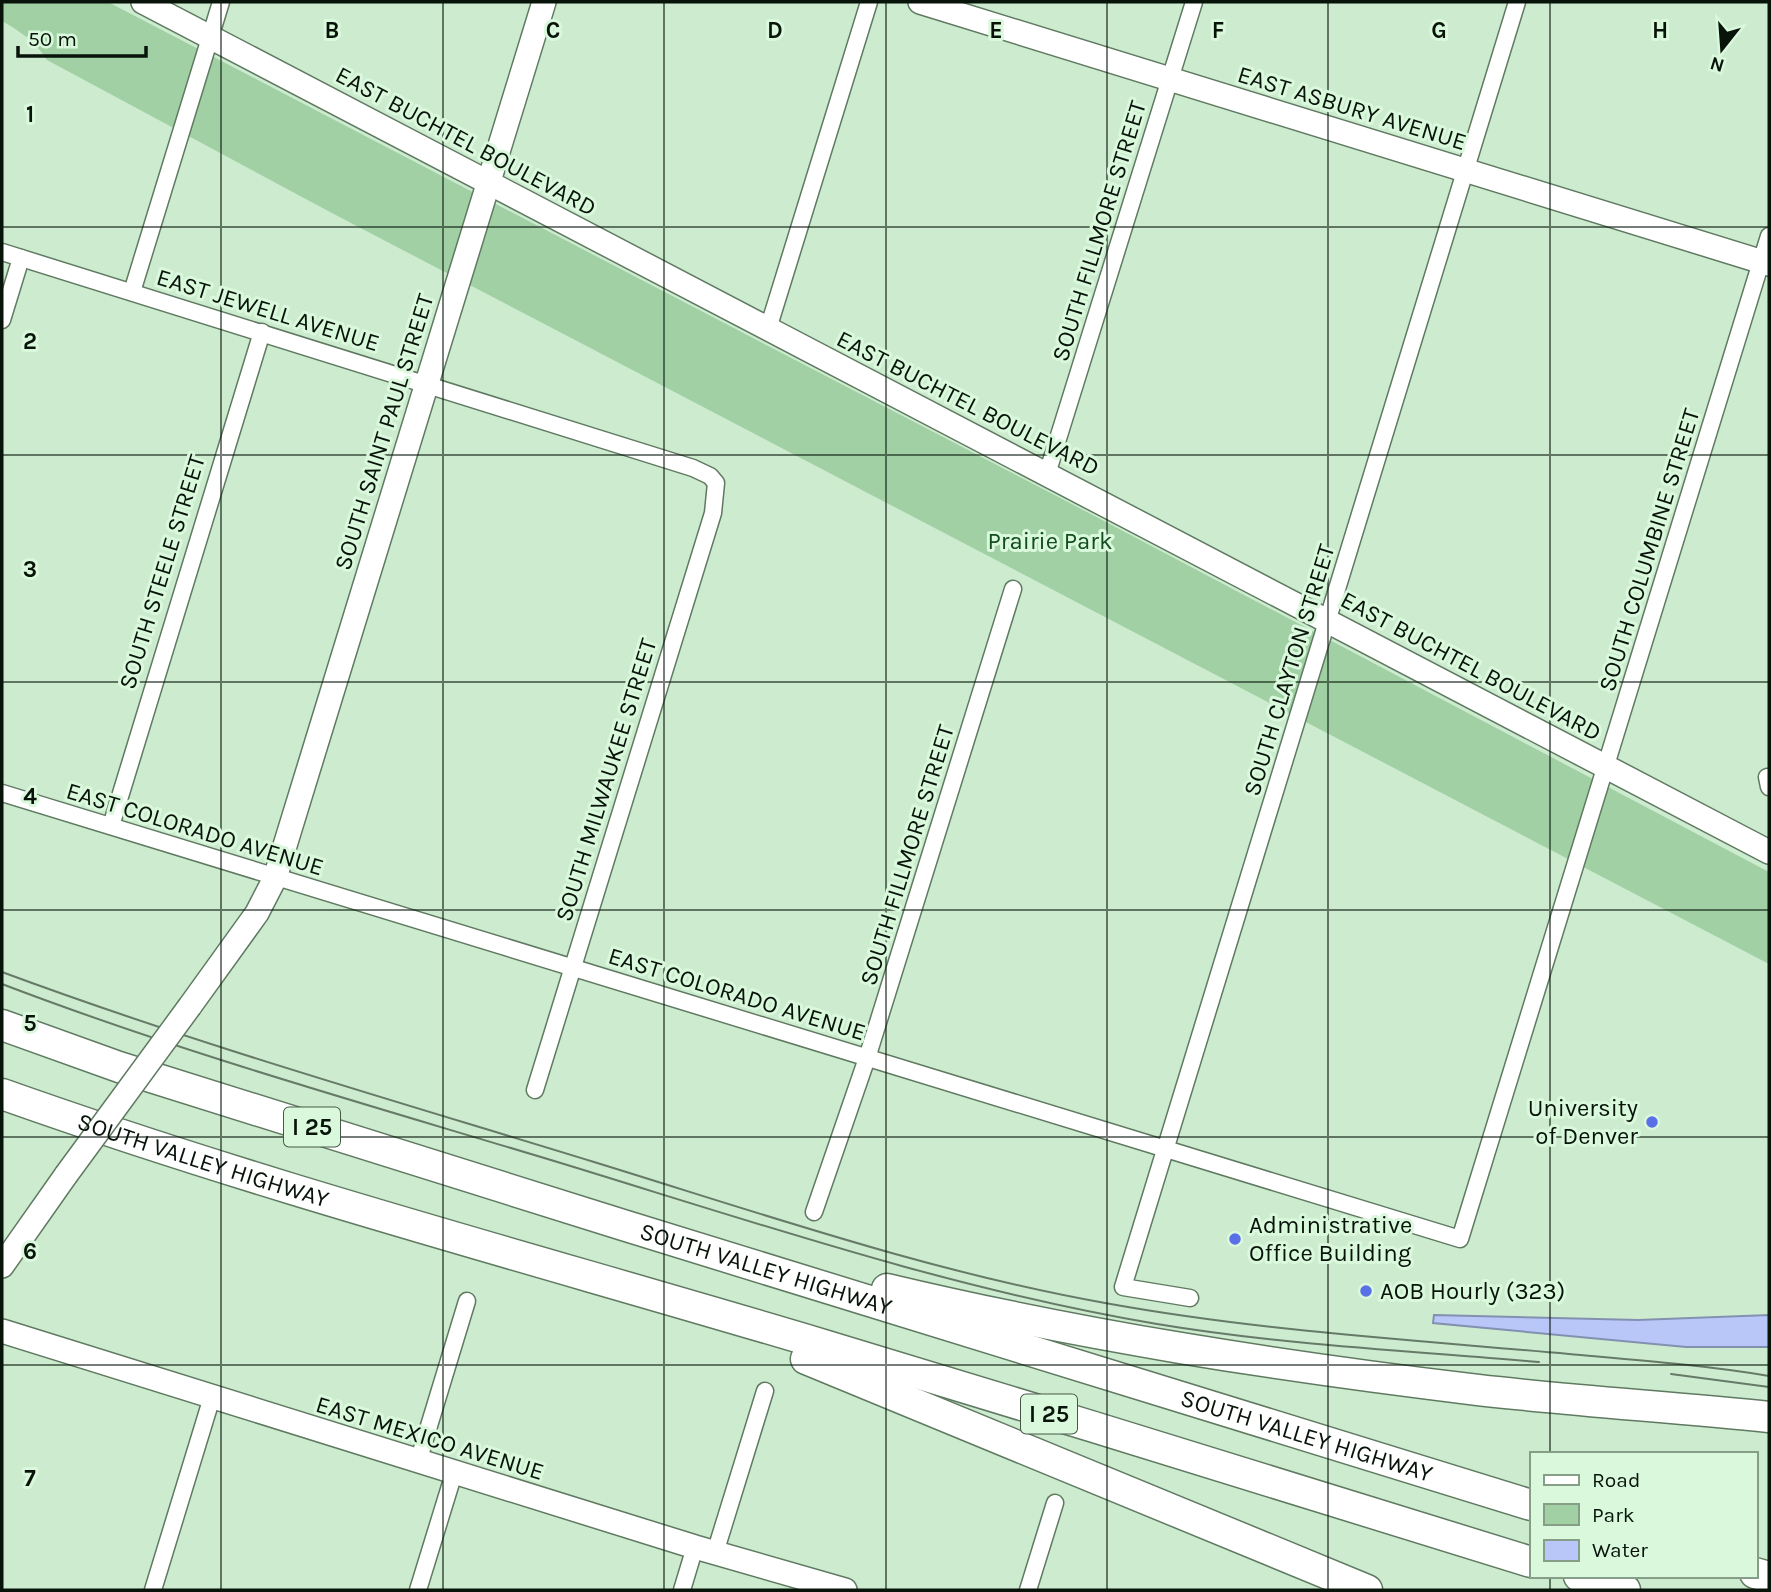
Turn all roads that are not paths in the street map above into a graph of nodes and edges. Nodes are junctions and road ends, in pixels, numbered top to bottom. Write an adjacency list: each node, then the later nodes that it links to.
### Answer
1 (143, 2): 8 (street, EAST BUCHTEL BOULEVARD)
2 (220, 2): 8 (street)
3 (544, 2): 11 (street, SOUTH SAINT PAUL STREET)
4 (869, 2): 18 (street)
5 (920, 2): 9 (street, EAST ASBURY AVENUE)
6 (1194, 2): 9 (street, SOUTH FILLMORE STREET)
7 (1517, 2): 10 (street, SOUTH CLAYTON STREET)
8 (210, 37): 11 (street, EAST BUCHTEL BOULEVARD); 16 (street)
9 (1170, 79): 10 (street, EAST ASBURY AVENUE); 21 (street, SOUTH FILLMORE STREET)
10 (1465, 170): 15 (street, EAST ASBURY AVENUE); 24 (street, SOUTH CLAYTON STREET)
11 (488, 183): 18 (street, EAST BUCHTEL BOULEVARD); 20 (street, SOUTH SAINT PAUL STREET)
12 (1769, 236): 15 (street, SOUTH COLUMBINE STREET)
13 (2, 252): 14 (street, EAST JEWELL AVENUE)
14 (21, 258): 16 (street, EAST JEWELL AVENUE); 17 (street)
15 (1765, 263): 25 (street, SOUTH COLUMBINE STREET)
16 (132, 292): 19 (street, EAST JEWELL AVENUE)
17 (2, 320)
18 (768, 329): 21 (street, EAST BUCHTEL BOULEVARD)
19 (262, 332): 20 (street, EAST JEWELL AVENUE); 27 (street, SOUTH STEELE STREET)
20 (426, 383): 22 (street, EAST JEWELL AVENUE); 29 (street, SOUTH SAINT PAUL STREET)
21 (1047, 474): 24 (street, EAST BUCHTEL BOULEVARD)
22 (716, 483): 30 (street, SOUTH MILWAUKEE STREET)
23 (1013, 589): 32 (street, SOUTH FILLMORE STREET)
24 (1327, 621): 25 (street, EAST BUCHTEL BOULEVARD); 35 (street, SOUTH CLAYTON STREET)
25 (1605, 766): 28 (street, EAST BUCHTEL BOULEVARD); 38 (street, SOUTH COLUMBINE STREET)
26 (2, 793): 27 (street, EAST COLORADO AVENUE)
27 (111, 826): 29 (street, EAST COLORADO AVENUE)
28 (1769, 852)
29 (275, 878): 30 (street, EAST COLORADO AVENUE); 39 (street, bridge)
30 (572, 967): 32 (street, EAST COLORADO AVENUE); 33 (street, SOUTH MILWAUKEE STREET)
31 (2, 1025): 37 (highway, SOUTH VALLEY HIGHWAY / I 25)
32 (867, 1058): 35 (street, EAST COLORADO AVENUE); 36 (street, SOUTH FILLMORE STREET)
33 (535, 1090)
34 (2, 1094): 40 (highway, SOUTH VALLEY HIGHWAY / I 25)
35 (1165, 1150): 38 (street, EAST COLORADO AVENUE); 41 (street, SOUTH CLAYTON STREET)
36 (814, 1212)
37 (622, 1225): 46 (highway); 52 (highway, SOUTH VALLEY HIGHWAY / I 25)
38 (1460, 1239)
39 (2, 1266)
40 (566, 1270): 54 (highway, SOUTH VALLEY HIGHWAY / I 25); 61 (highway)
41 (1190, 1298)
42 (467, 1301): 49 (street)
43 (2, 1332): 45 (street, EAST MEXICO AVENUE)
44 (765, 1391): 53 (street)
45 (212, 1397): 49 (street, EAST MEXICO AVENUE); 56 (street)
46 (1549, 1397): 47 (highway); 48 (highway)
47 (1769, 1417)
48 (1769, 1428)
49 (418, 1462): 50 (street, EAST MEXICO AVENUE)
50 (454, 1473): 53 (street, EAST MEXICO AVENUE); 57 (street)
51 (1055, 1503): 60 (street)
52 (1530, 1505)
53 (705, 1550): 58 (street); 59 (street, EAST MEXICO AVENUE)
54 (1530, 1562)
55 (1586, 1578): 62 (highway)
56 (153, 1590)
57 (418, 1590)
58 (682, 1590)
59 (845, 1590)
60 (1028, 1590)
61 (1367, 1590)
62 (1625, 1590)

